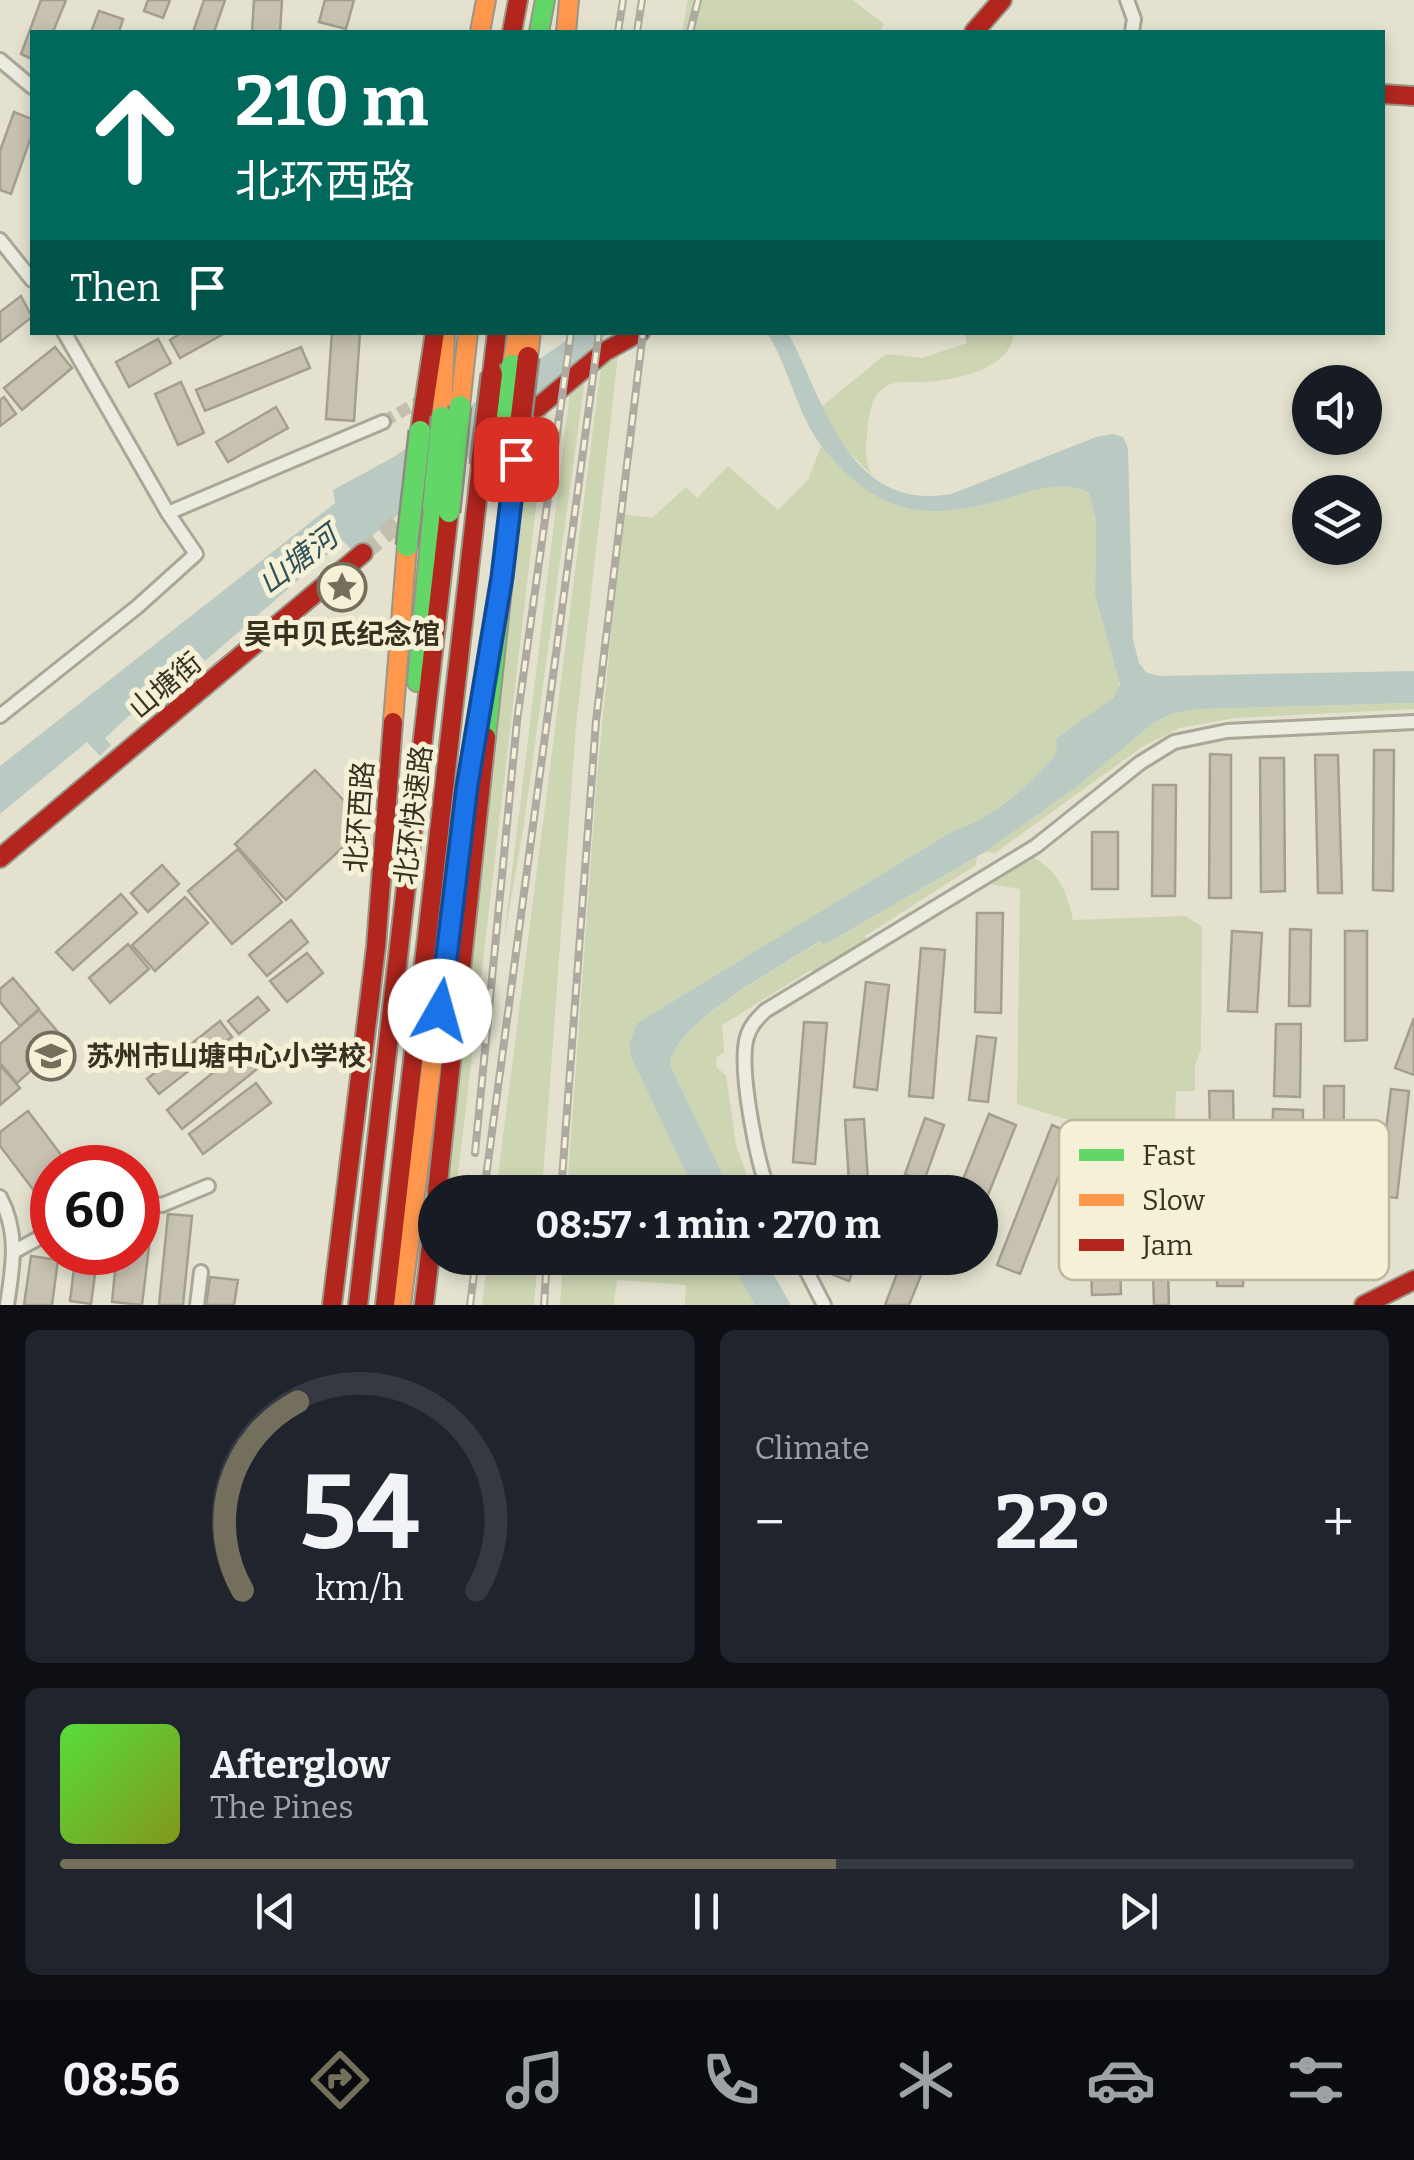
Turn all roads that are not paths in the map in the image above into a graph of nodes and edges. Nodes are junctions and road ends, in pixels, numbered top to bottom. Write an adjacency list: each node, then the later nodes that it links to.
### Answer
1 (486, 0): 7 (main road)
2 (518, 0): 8 (main road)
3 (545, 0): 9 (main road)
4 (569, 0): 10 (main road)
5 (1002, 0): 11 (main road)
6 (1127, 0): 12 (street)
7 (480, 30)
8 (512, 30)
9 (539, 30)
10 (566, 30)
11 (976, 30)
12 (1132, 30)
13 (0, 60): 14 (street)
14 (30, 85)
15 (1385, 94): 16 (main road)
16 (1414, 96)
17 (0, 240): 18 (street)
18 (30, 278)
19 (66, 335): 32 (street)
20 (435, 335): 51 (main road, 北环西路, bridge)
21 (445, 335): 29 (main road)
22 (467, 335): 29 (main road)
23 (498, 335): 27 (main road)
24 (517, 335): 27 (main road)
25 (529, 335): 27 (main road)
26 (635, 335): 28 (main road)
27 (511, 365): 31 (main road, bridge)
28 (536, 408)
29 (451, 412): 52 (main road, 北环快速路, bridge)
30 (383, 422): 32 (street)
31 (499, 462): 34 (main road); 53 (main road, 北环快速路)
32 (168, 513): 35 (street)
33 (363, 553): 37 (main road, 山塘街)
34 (502, 577): 38 (main road); 54 (main road)
35 (0, 716)
36 (1414, 722): 39 (street)
37 (0, 858)
38 (439, 1175)
39 (765, 1175)
40 (208, 1186): 42 (street)
41 (0, 1197): 44 (street)
42 (160, 1205)
43 (30, 1243): 44 (street)
44 (15, 1251): 49 (street)
45 (201, 1272): 50 (street)
46 (427, 1275): 55 (main road)
47 (809, 1275): 56 (street)
48 (1414, 1280): 57 (main road)
49 (8, 1305)
50 (196, 1305)
51 (332, 1305)
52 (358, 1305)
53 (385, 1305)
54 (402, 1305)
55 (424, 1305)
56 (824, 1305)
57 (1364, 1305)

